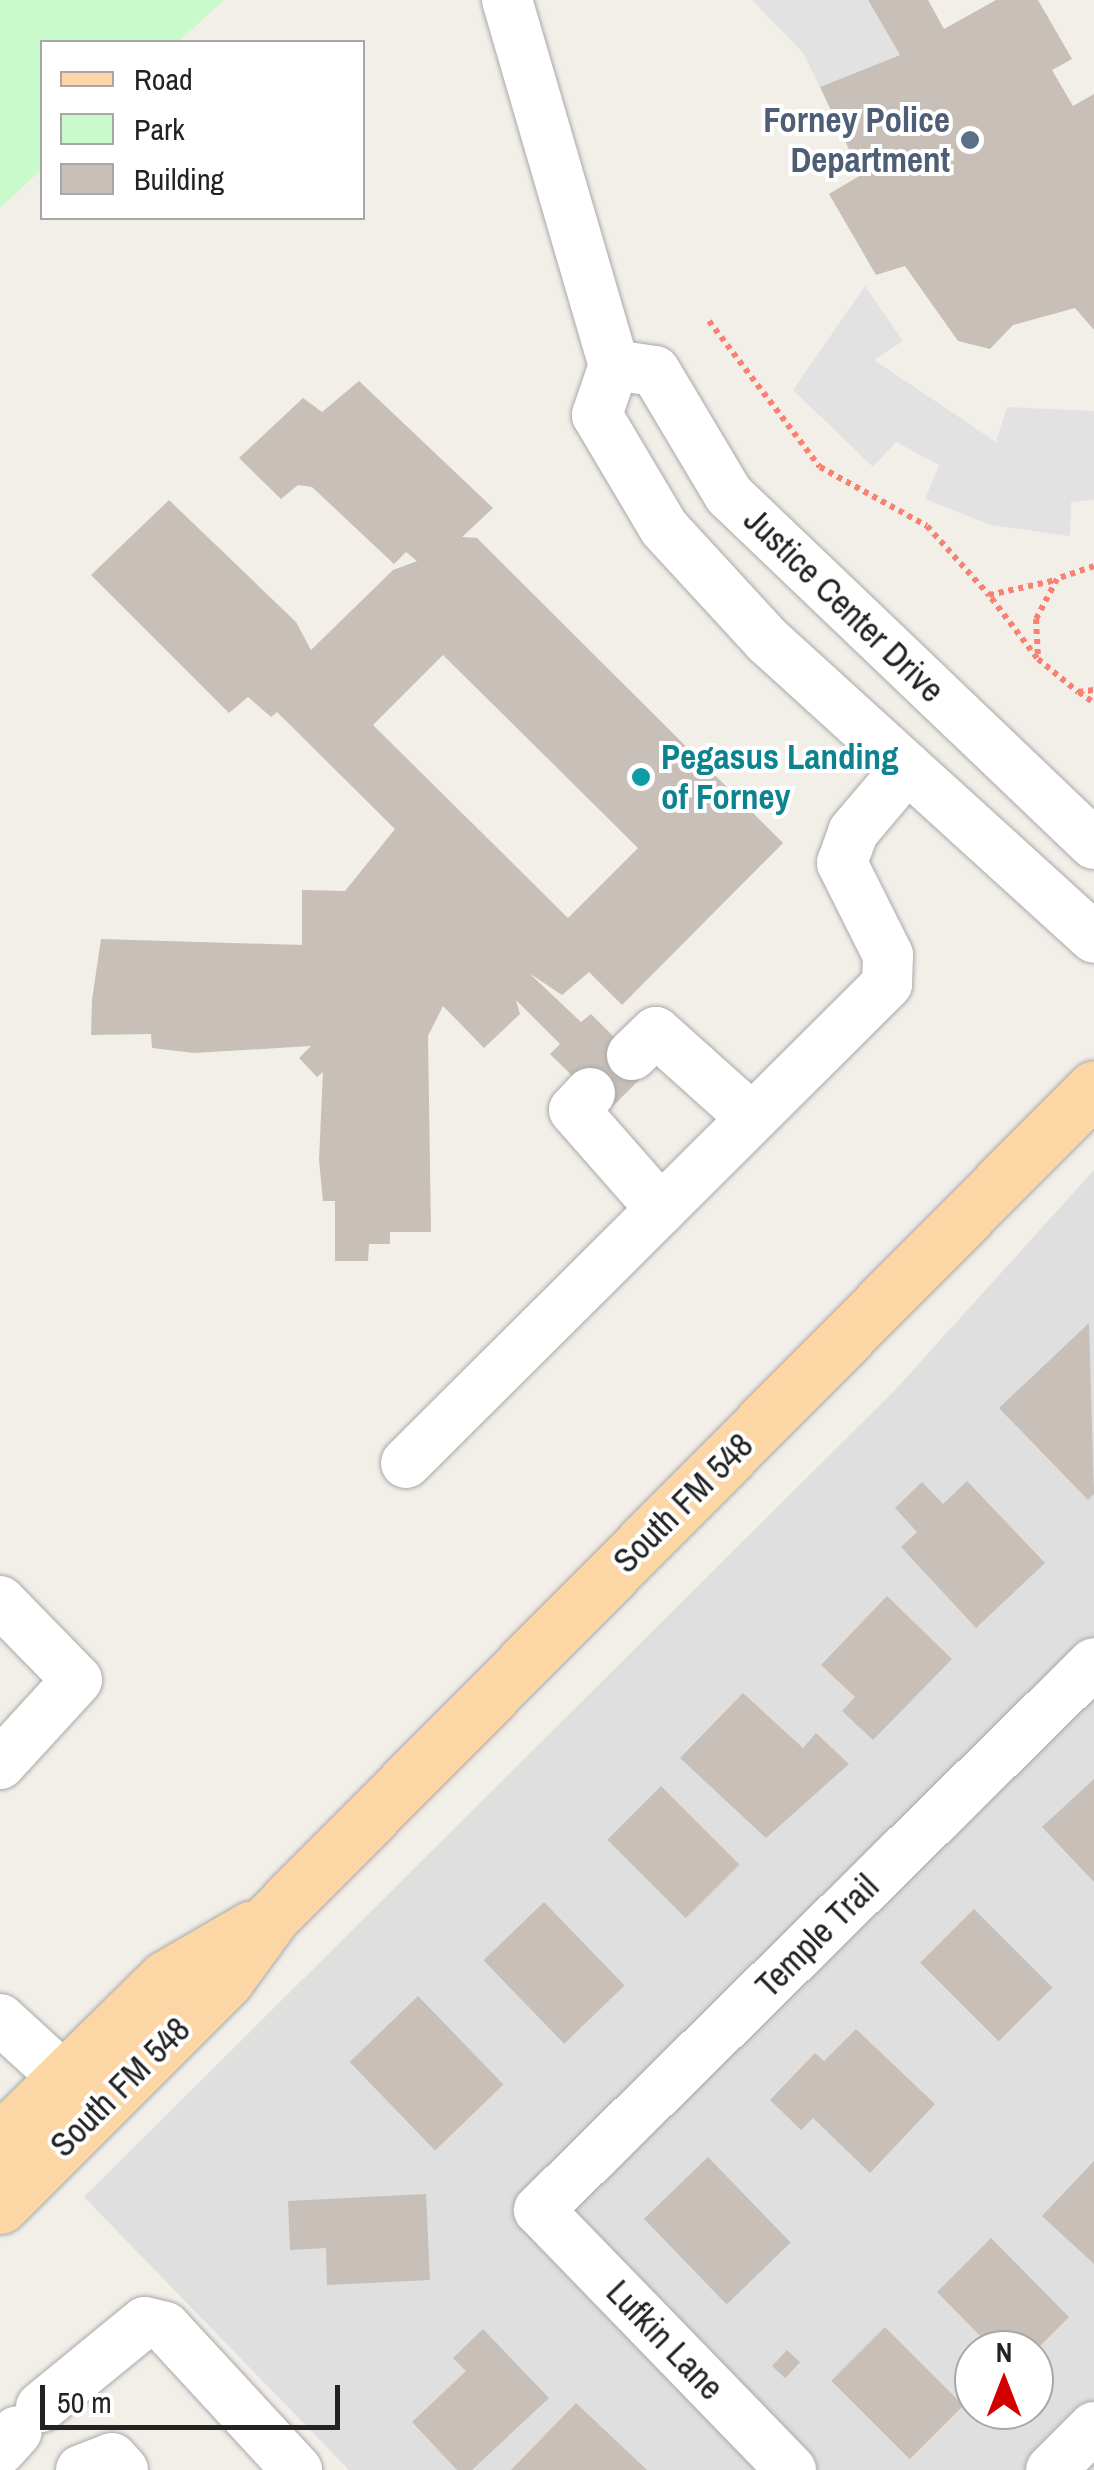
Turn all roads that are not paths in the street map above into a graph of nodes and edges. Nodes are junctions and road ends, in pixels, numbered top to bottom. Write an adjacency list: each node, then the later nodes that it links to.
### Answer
1 (507, 0): 2 (street)
2 (614, 364): 3 (street, Justice Center Drive); 4 (street, Justice Center Drive)
3 (907, 768): 5 (street, Justice Center Drive); 9 (street)
4 (1094, 844)
5 (1094, 938)
6 (632, 1056): 9 (street)
7 (1094, 1088): 16 (main road, South FM 548)
8 (590, 1093): 10 (street)
9 (752, 1118): 10 (street)
10 (661, 1208): 11 (street)
11 (406, 1462)
12 (0, 1601): 14 (street)
13 (1094, 1662): 19 (street, Temple Trail)
14 (4, 1753)
15 (0, 2019): 16 (street)
16 (82, 2093): 17 (main road, South FM 548); 18 (main road, South FM 548)
17 (0, 2141)
18 (0, 2206)
19 (539, 2210): 25 (street, Lufkin Lane)
20 (1094, 2427): 26 (street)
21 (19, 2429): 24 (street)
22 (81, 2470): 23 (street)
23 (123, 2470)
24 (297, 2470)
25 (791, 2470)
26 (1051, 2470)

